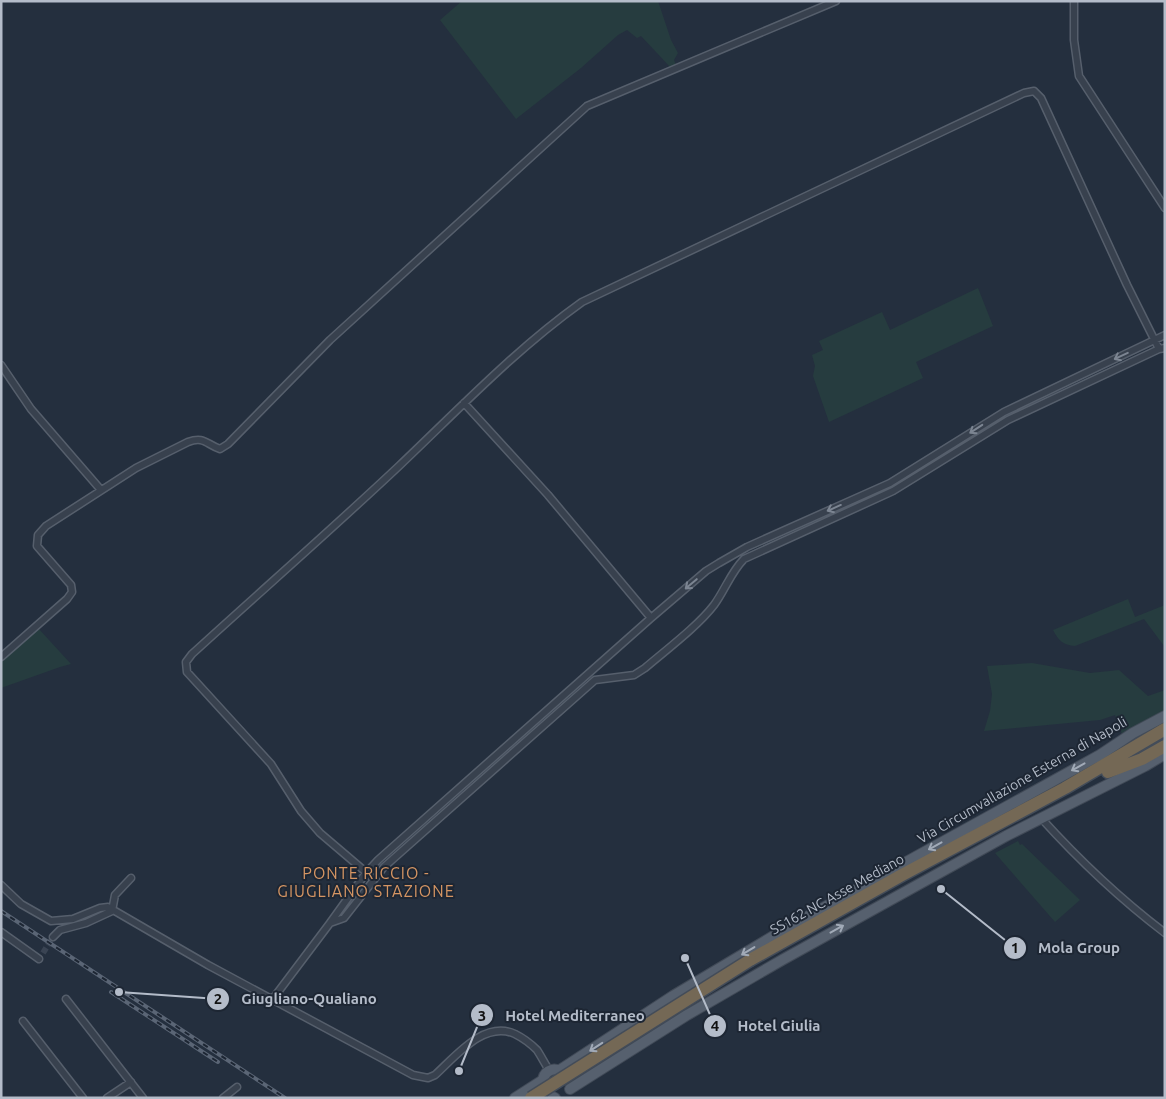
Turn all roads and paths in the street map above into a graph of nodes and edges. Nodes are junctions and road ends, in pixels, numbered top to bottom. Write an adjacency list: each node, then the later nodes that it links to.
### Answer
1 (836, 1): 9 (street)
2 (1074, 1): 3 (street)
3 (1165, 208)
4 (1165, 335): 5 (street)
5 (1156, 340): 6 (street); 8 (street); 10 (street, one-way to 10)
6 (1162, 348): 23 (street)
7 (1, 365): 9 (street)
8 (464, 403): 10 (street); 21 (street)
9 (101, 490): 11 (street)
10 (651, 618): 21 (street)
11 (1, 658)
12 (1165, 716): 35 (main road, Via Circumvallazione Esterna di Napoli, one-way to 35)
13 (1165, 721): 19 (highway)
14 (1165, 729): 19 (highway, SS162 NC Asse Mediano)
15 (1165, 737): 18 (highway, SS162 NC Asse Mediano)
16 (1165, 746): 18 (highway)
17 (1165, 754): 20 (main road)
18 (1108, 772): 31 (highway, SS162 NC Asse Mediano)
19 (1066, 788): 31 (highway, SS162 NC Asse Mediano)
20 (1041, 818): 28 (street); 38 (main road, one-way to 20)
21 (366, 873): 23 (street); 26 (street)
22 (131, 878): 25 (street)
23 (374, 879): 26 (street)
24 (1, 885): 25 (street)
25 (112, 911): 29 (street); 33 (street)
26 (330, 923): 33 (street)
27 (1, 932): 30 (street)
28 (1165, 933)
29 (53, 937)
30 (39, 959)
31 (752, 964): 38 (highway, SS162 NC Asse Mediano); 44 (highway, SS162 NC Asse Mediano, bridge)
32 (66, 999): 36 (street)
33 (272, 1000): 35 (street)
34 (23, 1021): 39 (street)
35 (549, 1070): 43 (main road)
36 (131, 1082): 40 (street); 41 (street)
37 (237, 1086): 42 (street)
38 (559, 1094)
39 (83, 1098)
40 (107, 1098)
41 (144, 1098)
42 (223, 1098)
43 (515, 1098)
44 (531, 1098)

